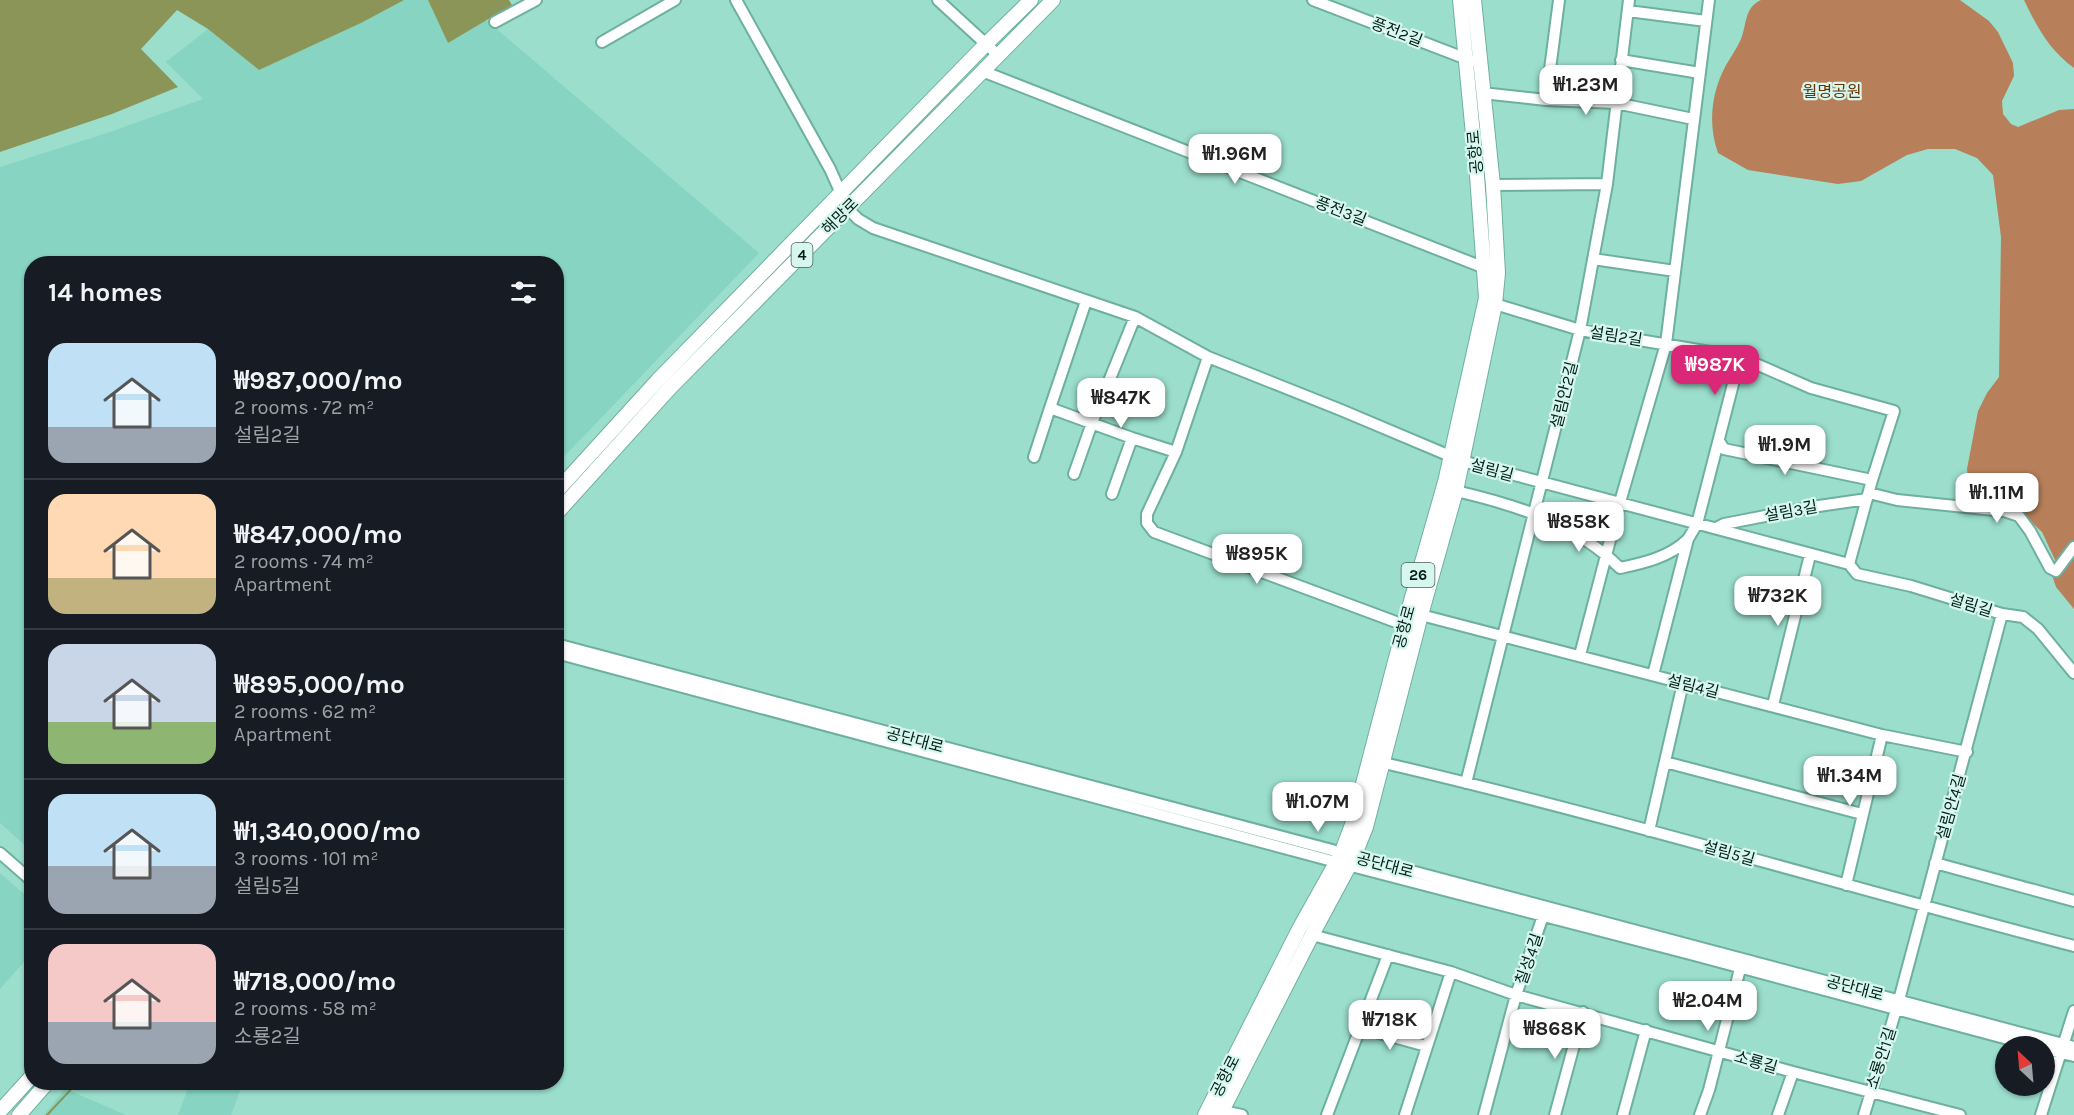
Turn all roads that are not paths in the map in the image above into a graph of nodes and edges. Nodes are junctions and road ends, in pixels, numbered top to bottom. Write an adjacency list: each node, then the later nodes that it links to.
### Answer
1 (536, 0): 14 (street)
2 (675, 0): 15 (street)
3 (736, 0): 29 (street)
4 (938, 0): 16 (street)
5 (1031, 0): 16 (main road, 해망로 / 4)
6 (1053, 0): 17 (main road, 해망로 / 4)
7 (1312, 0): 18 (street, 풍전2길)
8 (1460, 0): 18 (main road, 공항로 / 26)
9 (1474, 0): 20 (main road, 공항로 / 26)
10 (1559, 0): 24 (street)
11 (1709, 0): 13 (street)
12 (1628, 5): 13 (street); 19 (street, 설림안2길)
13 (1706, 21): 22 (street)
14 (495, 22)
15 (602, 42)
16 (986, 44): 17 (street); 29 (main road, 해망로 / 4)
17 (998, 55): 21 (main road, 해망로 / 4)
18 (1466, 59): 20 (street, 풍전2길); 32 (main road, 공항로 / 26)
19 (1621, 60): 22 (street); 25 (street, 설림안2길)
20 (1481, 65): 23 (main road, 공항로 / 26)
21 (982, 71): 30 (main road, 해망로 / 4); 32 (street, 풍전3길)
22 (1700, 73): 26 (street)
23 (1482, 93): 24 (street); 28 (main road, 공항로 / 26)
24 (1546, 100): 25 (street)
25 (1616, 104): 26 (street); 27 (street, 설림안2길)
26 (1693, 118): 33 (street)
27 (1608, 184): 28 (street); 31 (street, 설림안2길)
28 (1493, 185): 34 (main road, 공항로 / 26)
29 (841, 193): 30 (street); 51 (main road, 해망로 / 4)
30 (848, 209): 35 (street, 설림길); 57 (main road, 해망로 / 4)
31 (1593, 259): 33 (street); 38 (street, 설림안2길)
32 (1485, 267): 34 (street, 풍전3길); 48 (main road, 공항로 / 26)
33 (1675, 271): 39 (street)
34 (1498, 273): 36 (main road, 공항로 / 26)
35 (1086, 301): 37 (street, 설림길); 42 (street)
36 (1496, 304): 38 (street, 설림2길); 48 (main road, 공항로 / 26)
37 (1135, 318): 40 (street, 설림길); 43 (street)
38 (1580, 330): 39 (street, 설림2길); 52 (street, 설림안2길)
39 (1666, 344): 41 (street, 설림2길); 56 (street)
40 (1208, 357): 46 (street); 48 (street, 설림길)
41 (1740, 357): 45 (street); 50 (street, 설림2길)
42 (1050, 408): 43 (street); 47 (street)
43 (1092, 423): 44 (street); 49 (street)
44 (1132, 438): 46 (street); 54 (street)
45 (1719, 441): 50 (street); 59 (street)
46 (1176, 452): 68 (street)
47 (1034, 457)
48 (1457, 458): 52 (street, 설림길); 53 (main road, 공항로 / 26); 68 (main road, 공항로 / 26)
49 (1074, 474)
50 (1872, 480): 55 (street, 설림2길)
51 (564, 483)
52 (1541, 483): 56 (street, 설림길); 58 (street, 설림안2길)
53 (1456, 491): 58 (street); 67 (main road, 공항로 / 26)
54 (1112, 494)
55 (1868, 496): 60 (street, 설림3길); 62 (street, 설림3길); 65 (street)
56 (1620, 502): 59 (street, 설림길); 63 (street)
57 (564, 505)
58 (1533, 512): 63 (street); 69 (street, 설림안2길)
59 (1697, 524): 60 (street, 설림길); 61 (street)
60 (1716, 528): 64 (street, 설림길)
61 (1688, 539): 63 (street); 74 (street)
62 (2074, 547)
63 (1606, 554): 72 (street)
64 (1810, 555): 65 (street, 설림길); 76 (street)
65 (1849, 564): 66 (street, 설림길)
66 (2002, 614): 73 (street, 설림길); 78 (street, 설림안4길)
67 (1421, 615): 69 (street, 설림4길); 80 (main road, 공항로 / 26)
68 (1404, 625): 85 (main road, 공항로 / 26)
69 (1502, 637): 72 (street, 설림4길); 81 (street, 설림안2길)
70 (564, 646): 85 (street, 공단대로)
71 (564, 655): 85 (street, 공단대로)
72 (1580, 655): 74 (street, 설림4길)
73 (2074, 673)
74 (1653, 675): 75 (street, 설림4길)
75 (1683, 683): 76 (street, 설림4길); 79 (street)
76 (1773, 705): 77 (street, 설림4길)
77 (1882, 735): 78 (street, 설림4길); 82 (street)
78 (1967, 752): 86 (street, 설림안4길)
79 (1665, 762): 82 (street); 83 (street)
80 (1383, 763): 81 (street, 설림5길); 85 (main road, 공항로 / 26)
81 (1466, 783): 83 (street, 설림5길)
82 (1862, 814): 88 (street)
83 (1649, 831): 88 (street, 설림5길)
84 (0, 853): 87 (street)
85 (1345, 860): 91 (street, 공단대로); 92 (main road, 공항로 / 26); 115 (main road, 공항로 / 26)
86 (1935, 863): 89 (street); 90 (street, 설림안4길)
87 (24, 874)
88 (1846, 885): 90 (street, 설림5길)
89 (2074, 901)
90 (1923, 907): 93 (street, 설림5길); 98 (street, 설림안4길)
91 (1544, 912): 95 (street, 공단대로); 97 (street, 칠성4길)
92 (1312, 935): 94 (street, 소룡길); 113 (main road, 공항로 / 26)
93 (2074, 946)
94 (1388, 955): 96 (street, 소룡길); 101 (street)
95 (1741, 962): 98 (street, 공단대로); 106 (street)
96 (1451, 972): 97 (street, 소룡길); 104 (street)
97 (1516, 995): 100 (street, 소룡길); 119 (street, 칠성4길)
98 (1898, 1005): 103 (street, 공단대로); 105 (street, 공단대로); 111 (street, 소룡안1길)
99 (2074, 1011): 105 (street)
100 (1583, 1012): 102 (street, 소룡길); 120 (street)
101 (1361, 1028): 104 (street); 117 (street)
102 (1646, 1030): 106 (street, 소룡길); 121 (street)
103 (2001, 1036)
104 (1426, 1046): 118 (street)
105 (2067, 1048): 107 (street, 공단대로); 126 (street)
106 (1717, 1051): 108 (street, 소룡길); 122 (street)
107 (2074, 1056)
108 (1793, 1072): 111 (street, 소룡길); 123 (street)
109 (24, 1085): 112 (main road)
110 (41, 1090): 114 (main road)
111 (1870, 1091): 124 (street, 소룡안1길); 125 (street, 소룡길)
112 (0, 1111)
113 (1221, 1113): 116 (street)
114 (19, 1115)
115 (1205, 1115)
116 (1242, 1115)
117 (1327, 1115)
118 (1405, 1115)
119 (1484, 1115)
120 (1556, 1115)
121 (1623, 1115)
122 (1700, 1115)
123 (1778, 1115)
124 (1864, 1115)
125 (1960, 1115)
126 (2041, 1115)

